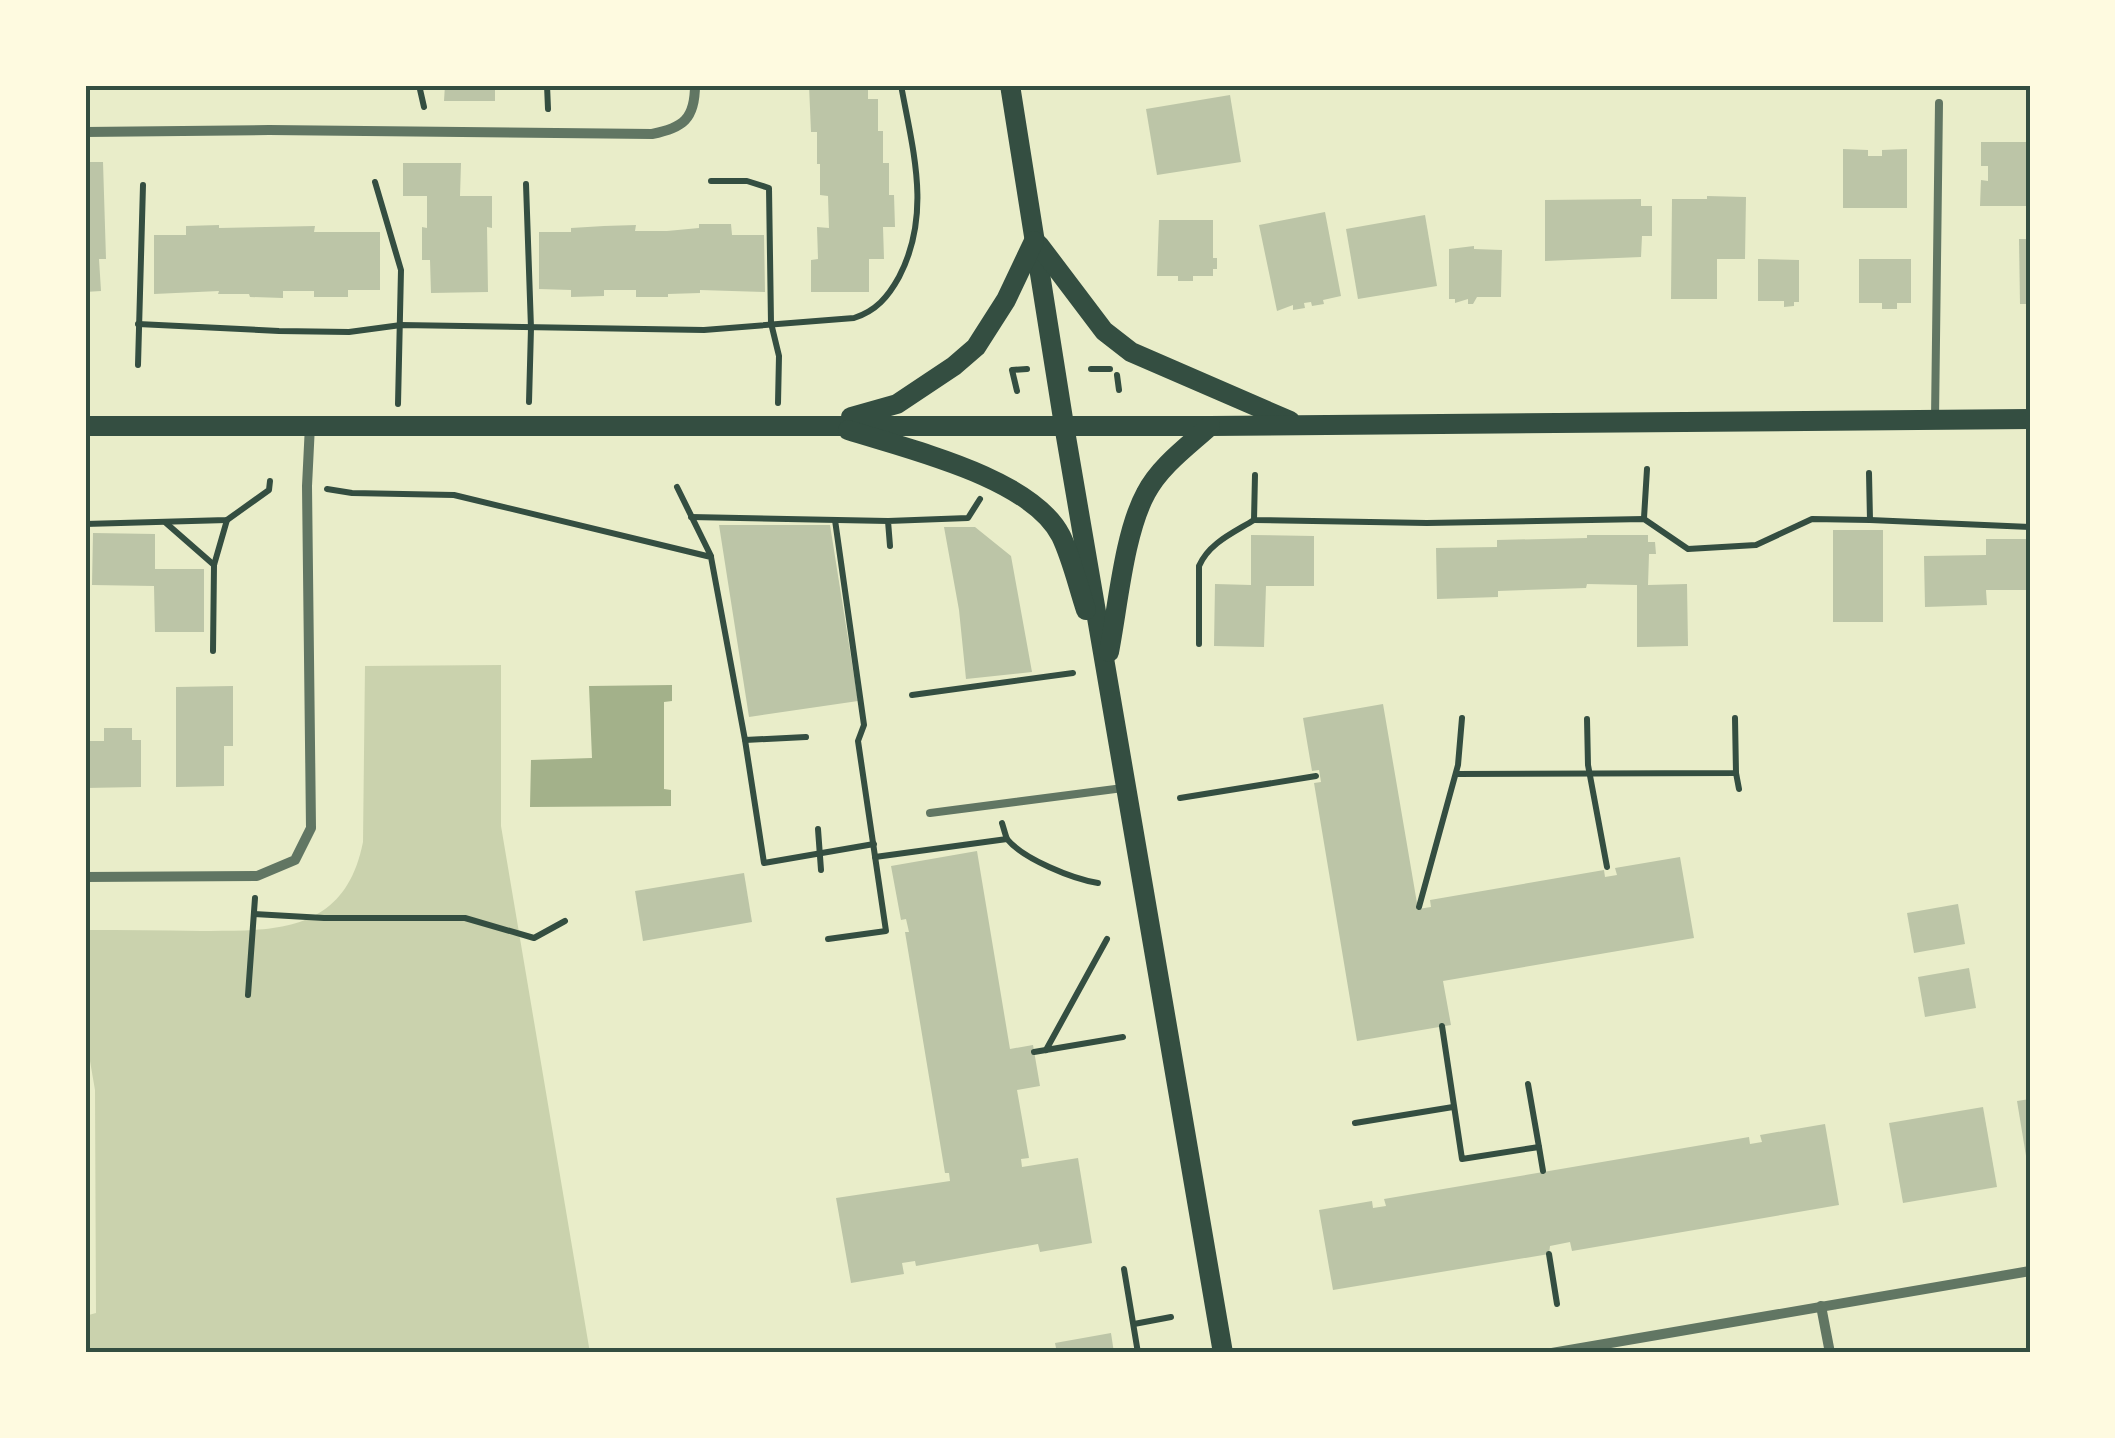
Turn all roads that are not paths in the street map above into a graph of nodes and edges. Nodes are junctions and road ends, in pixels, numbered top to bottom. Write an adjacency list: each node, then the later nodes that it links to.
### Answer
1 (695, 85): 4 (street)
2 (1010, 85): 5 (main road)
3 (1940, 103): 7 (lane)
4 (85, 132)
5 (1035, 239): 8 (main road); 10 (main road); 11 (main road)
6 (2030, 418): 7 (main road)
7 (1935, 419): 11 (main road)
8 (828, 424): 9 (main road); 10 (main road); 14 (main road)
9 (310, 425): 12 (main road); 17 (street)
10 (1064, 425): 13 (main road); 14 (main road)
11 (1300, 425): 13 (main road)
12 (85, 426)
13 (1210, 426): 14 (main road)
14 (1106, 669): 15 (main road)
15 (1127, 787): 16 (lane); 20 (main road)
16 (930, 813)
17 (85, 877)
18 (2030, 1271): 19 (street)
19 (1822, 1306): 21 (street); 22 (street)
20 (1224, 1353)
21 (1552, 1353)
22 (1830, 1353)

